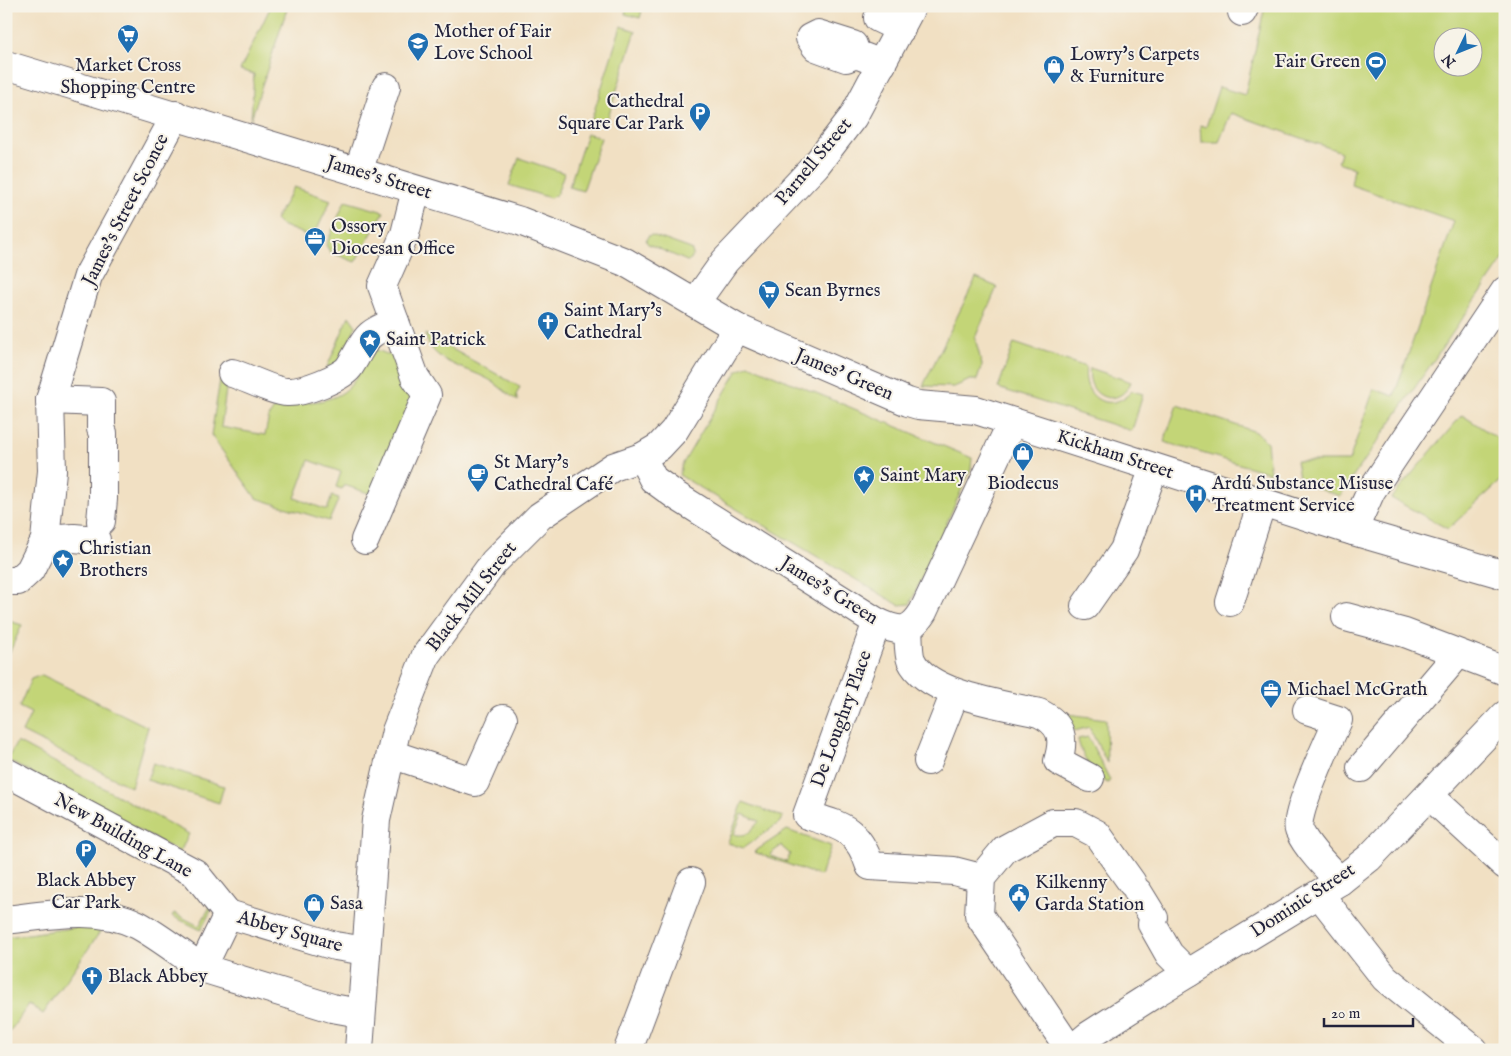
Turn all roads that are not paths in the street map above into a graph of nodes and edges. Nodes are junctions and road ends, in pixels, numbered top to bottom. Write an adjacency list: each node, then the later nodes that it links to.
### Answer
1 (897, 18): 3 (street, Parnell Street)
2 (856, 54): 3 (street)
3 (882, 64): 10 (street, Parnell Street)
4 (7, 68): 6 (street, James's Street)
5 (386, 87): 7 (street)
6 (176, 115): 7 (street, James's Street); 14 (street, James's Street Sconce)
7 (358, 172): 8 (street, James's Street)
8 (416, 190): 10 (street, James's Street); 11 (street)
9 (1505, 291): 19 (street)
10 (695, 303): 12 (street, James's Street)
11 (395, 322): 13 (street); 21 (street)
12 (737, 328): 15 (street, James' Green); 16 (street, Black Mill Street)
13 (232, 373)
14 (50, 400): 20 (street, James's Street Sconce); 20 (street)
15 (1012, 422): 17 (street, Kickham Street); 28 (street)
16 (642, 457): 27 (street, James's Green); 35 (street, Black Mill Street)
17 (1154, 468): 18 (street, Kickham Street); 25 (street)
18 (1262, 502): 19 (street, Kickham Street); 24 (street)
19 (1354, 531): 22 (street, Kickham Street)
20 (44, 540): 23 (street, James's Street Sconce)
21 (366, 540)
22 (1505, 575)
23 (6, 581)
24 (1230, 602)
25 (1084, 606)
26 (1346, 616): 29 (street)
27 (877, 622): 28 (street, James's Green); 42 (street, De Loughry Place)
28 (908, 629): 31 (street)
29 (1458, 654): 30 (street); 37 (street)
30 (1505, 671)
31 (955, 693): 36 (street); 39 (street)
32 (1307, 710): 44 (street)
33 (1505, 715): 40 (street, Dominic Street)
34 (503, 719): 35 (street)
35 (391, 754): 47 (street, Black Mill Street)
36 (928, 761)
37 (1361, 768)
38 (6, 772): 45 (street, New Building Lane)
39 (1090, 778)
40 (1430, 796): 41 (street); 44 (street, Dominic Street)
41 (1505, 865)
42 (981, 878): 49 (street); 53 (street)
43 (691, 882): 52 (street)
44 (1330, 888): 49 (street, Dominic Street); 54 (street)
45 (228, 914): 47 (street, Abbey Square); 48 (street, Abbey Square)
46 (6, 920): 48 (street)
47 (366, 951): 50 (street, Black Mill Street)
48 (202, 968): 50 (street)
49 (1188, 973): 53 (street, Dominic Street)
50 (360, 1013): 51 (street, Black Mill Street)
51 (359, 1050)
52 (628, 1050)
53 (1071, 1050)
54 (1474, 1050)

